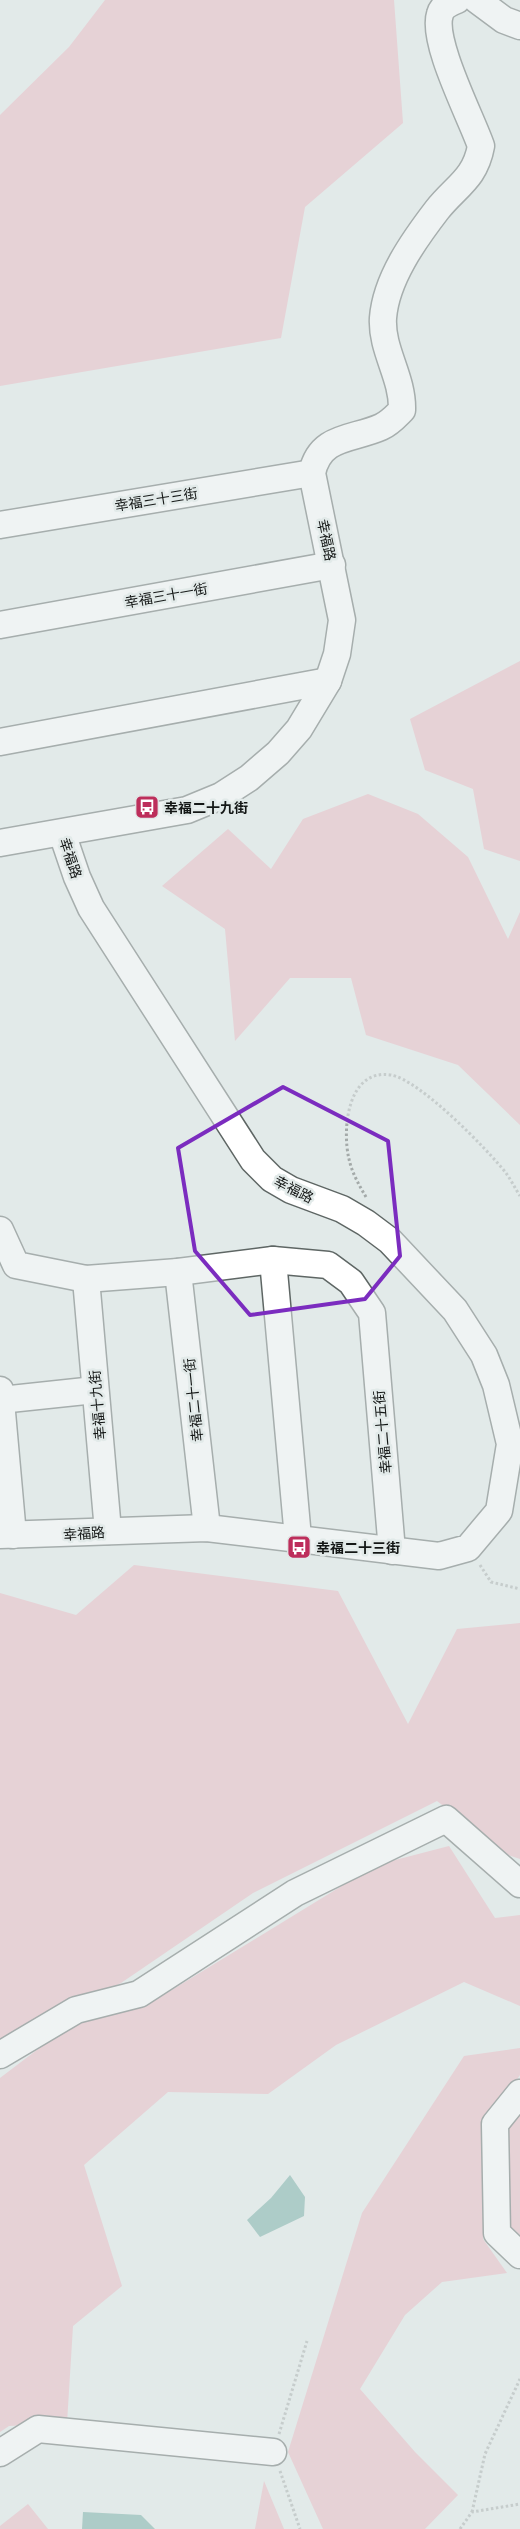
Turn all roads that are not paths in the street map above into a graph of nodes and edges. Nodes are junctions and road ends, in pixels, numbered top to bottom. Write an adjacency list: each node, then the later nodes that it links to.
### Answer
1 (457, 0): 4 (street)
2 (477, 0): 3 (street)
3 (520, 26)
4 (312, 473): 5 (street, 幸福三十三街); 6 (street, 幸福路)
5 (0, 525)
6 (332, 565): 7 (street, 幸福三十一街); 8 (street, 幸福路)
7 (0, 625)
8 (328, 681): 9 (street); 10 (street, 幸福路)
9 (0, 742)
10 (62, 832): 11 (street); 22 (street, 幸福路)
11 (0, 843)
12 (0, 1230): 15 (street)
13 (274, 1260): 14 (street); 21 (street); 22 (street, 幸福二十五街)
14 (178, 1272): 15 (street); 18 (street, 幸福二十一街)
15 (86, 1280): 16 (street, 幸福十九街)
16 (95, 1390): 17 (street); 19 (street, 幸福十九街)
17 (0, 1396): 20 (street)
18 (206, 1528): 19 (street, 幸福路); 21 (street, 幸福路)
19 (108, 1531): 20 (street, 幸福路)
20 (6, 1535)
21 (298, 1538): 22 (street, 幸福路)
22 (392, 1551)
23 (520, 1884): 24 (street)
24 (0, 2055)
25 (520, 2094): 26 (street)
26 (520, 2255)
27 (273, 2452): 28 (street)
28 (0, 2453)

